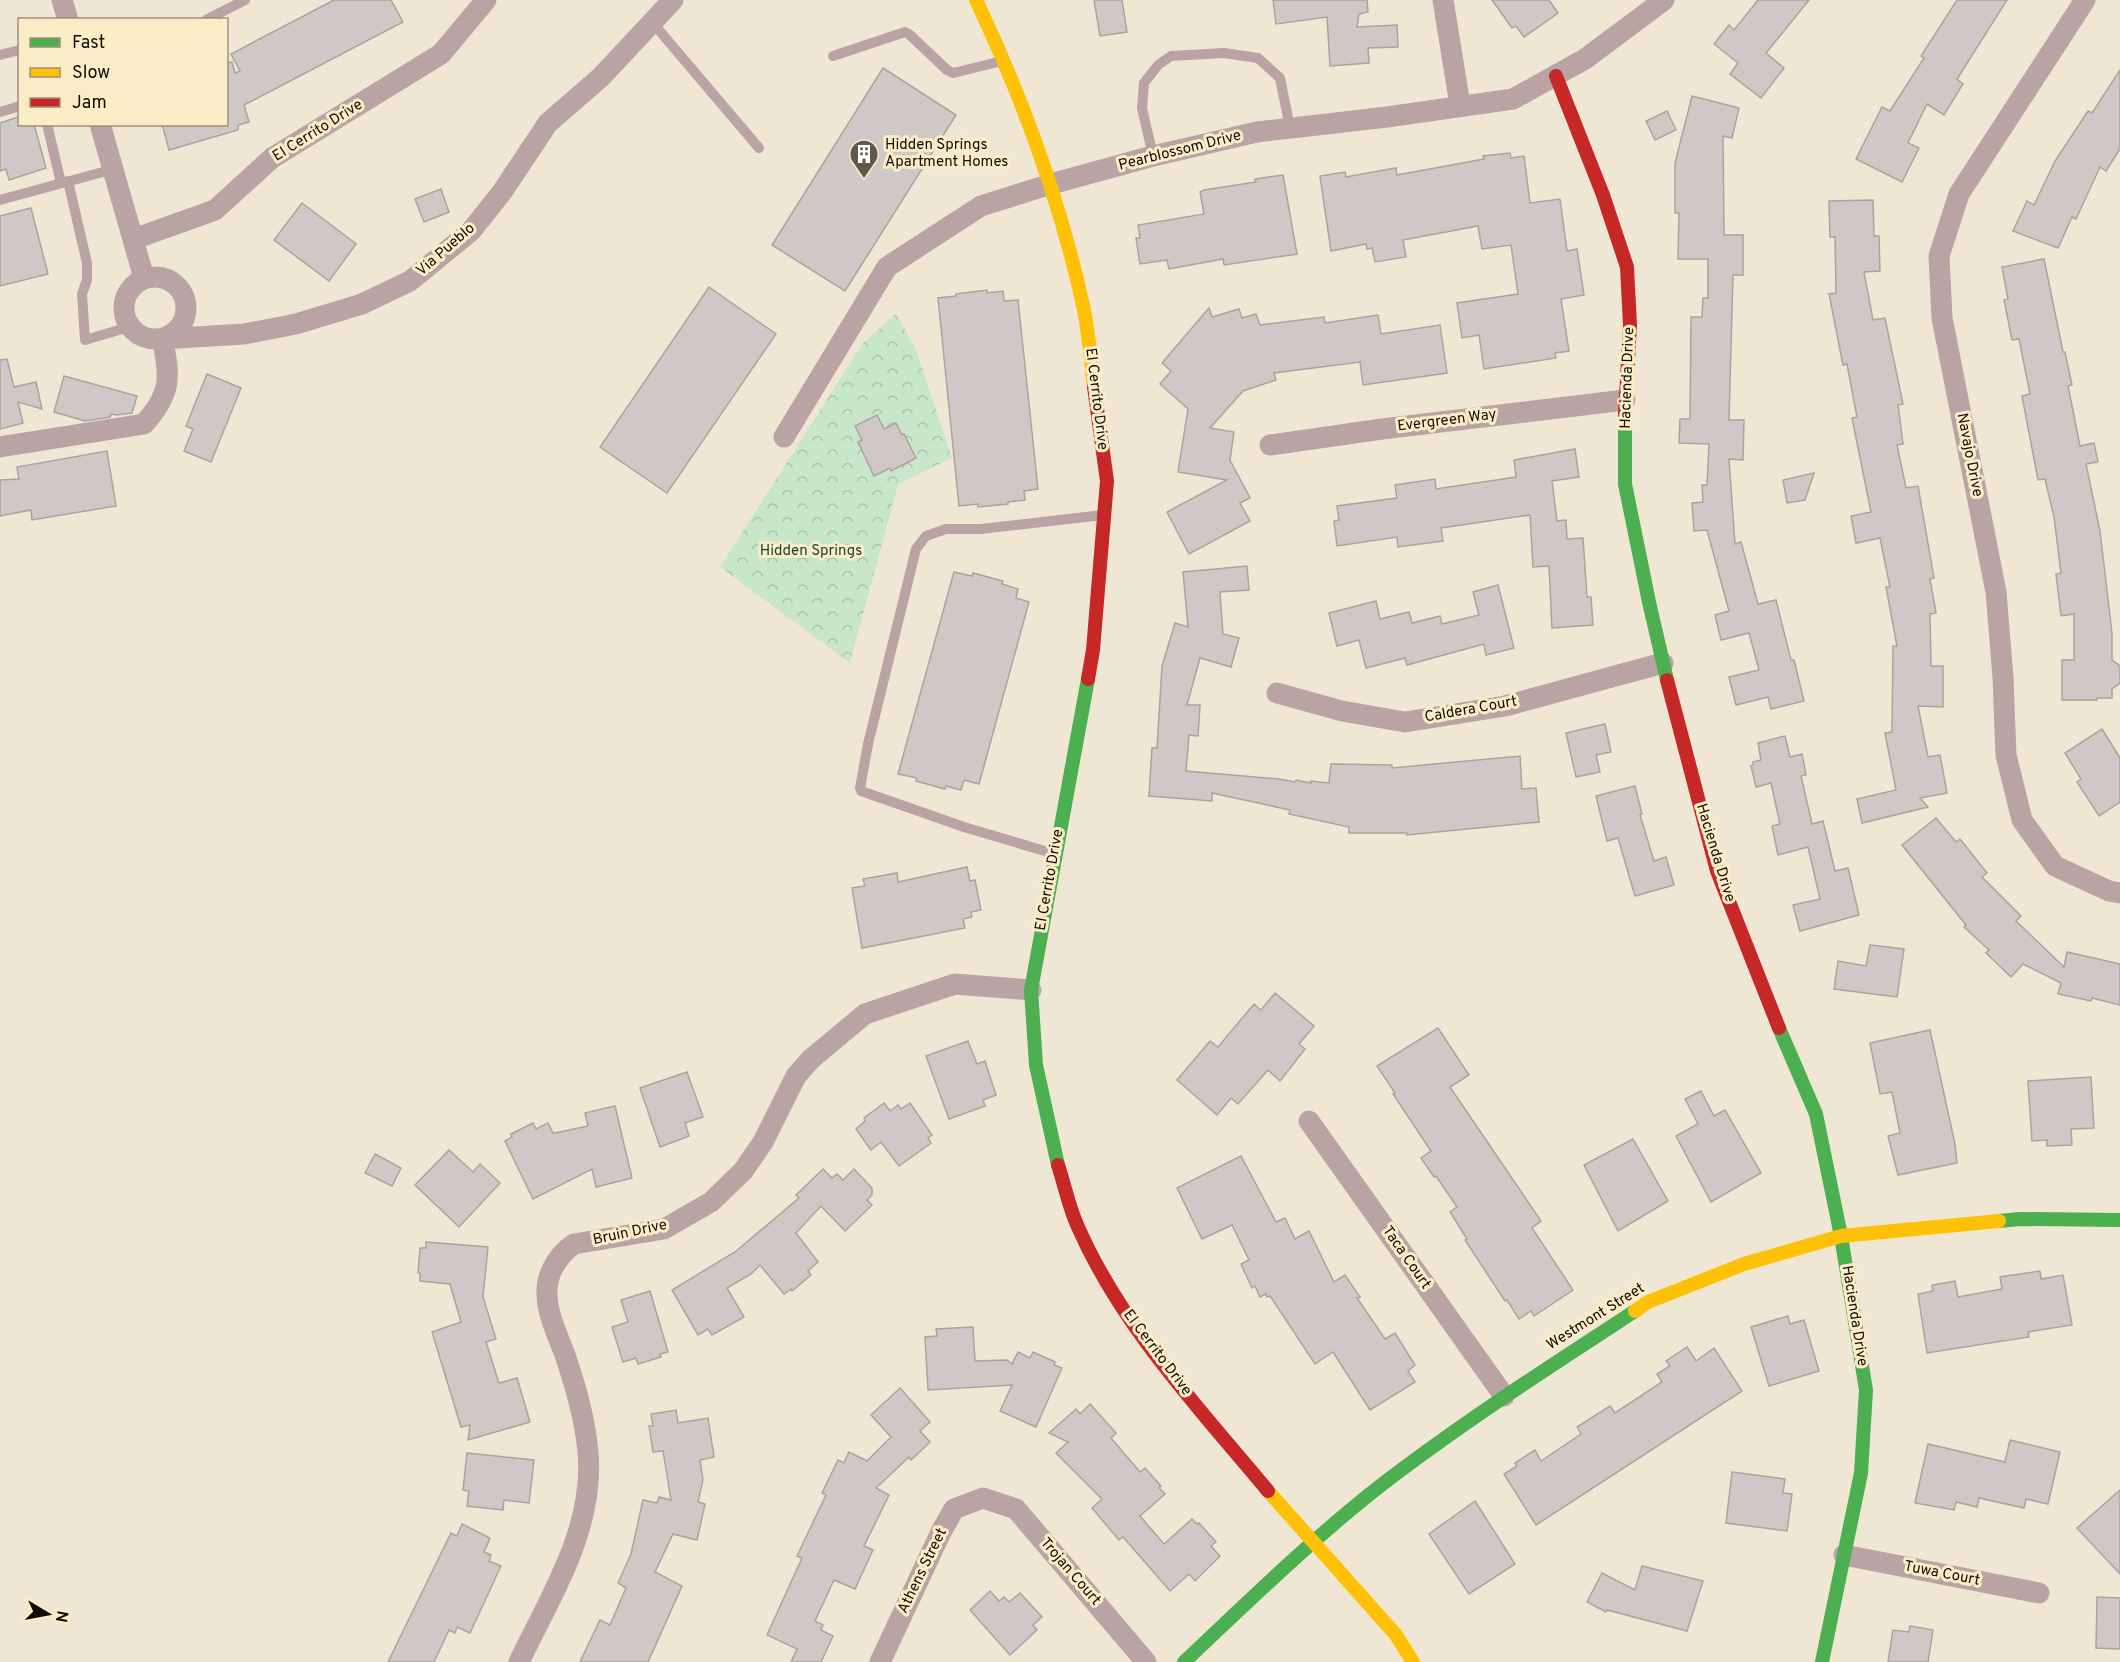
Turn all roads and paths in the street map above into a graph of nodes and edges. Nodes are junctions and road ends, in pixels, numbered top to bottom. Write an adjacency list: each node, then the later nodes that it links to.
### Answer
1 (62, 0): 9 (street)
2 (244, 0): 10 (lane)
3 (486, 0): 29 (street, El Cerrito Drive)
4 (673, 0): 11 (street, Via Pueblo)
5 (976, 0): 15 (street, El Cerrito Drive)
6 (1443, 0): 17 (street)
7 (1664, 0): 16 (street, Pearblossom Drive)
8 (2085, 0): 41 (street, Navajo Drive)
9 (67, 18)
10 (210, 18)
11 (652, 22): 23 (lane); 32 (street, Via Pueblo)
12 (18, 50): 13 (lane)
13 (0, 55)
14 (833, 56): 15 (lane)
15 (1005, 61): 27 (street, El Cerrito Drive)
16 (1556, 76): 17 (street, Pearblossom Drive); 33 (street, Hacienda Drive)
17 (1460, 105): 22 (street, Pearblossom Drive)
18 (18, 107): 19 (lane)
19 (0, 112)
20 (48, 126): 26 (lane)
21 (101, 126): 25 (street)
22 (1290, 128): 24 (street, Pearblossom Drive); 24 (lane)
23 (759, 148)
24 (1153, 156): 27 (street, Pearblossom Drive)
25 (114, 169): 26 (lane); 29 (street)
26 (64, 182): 28 (lane); 31 (lane)
27 (1051, 184): 34 (street, Pearblossom Drive); 37 (street, El Cerrito Drive)
28 (0, 200)
29 (134, 239): 30 (street)
30 (144, 278): 31 (street); 32 (street)
31 (129, 327): 32 (street, Via Pueblo)
32 (162, 339): 36 (street)
33 (1625, 400): 35 (street, Evergreen Way); 38 (street, Hacienda Drive)
34 (784, 438)
35 (1270, 445)
36 (0, 447)
37 (1104, 515): 40 (street, El Cerrito Drive); 40 (lane)
38 (1663, 663): 39 (street, Caldera Court); 45 (street, Hacienda Drive)
39 (1277, 693)
40 (1055, 854): 42 (street, El Cerrito Drive)
41 (2120, 893)
42 (1031, 990): 48 (street, El Cerrito Drive); 51 (street, Bruin Drive)
43 (1309, 1121): 46 (street, Taca Court)
44 (2120, 1220): 45 (street, Westmont Street)
45 (1841, 1236): 46 (street, Westmont Street); 49 (street, Hacienda Drive)
46 (1504, 1396): 48 (street, Westmont Street)
47 (983, 1498): 52 (street, Athens Street); 53 (street, Trojan Court)
48 (1313, 1542): 54 (street, Westmont Street); 55 (street, El Cerrito Drive)
49 (1844, 1555): 50 (street, Tuwa Court); 56 (street, Hacienda Drive)
50 (2039, 1593)
51 (519, 1662)
52 (880, 1662)
53 (1146, 1662)
54 (1184, 1662)
55 (1413, 1662)
56 (1822, 1662)

